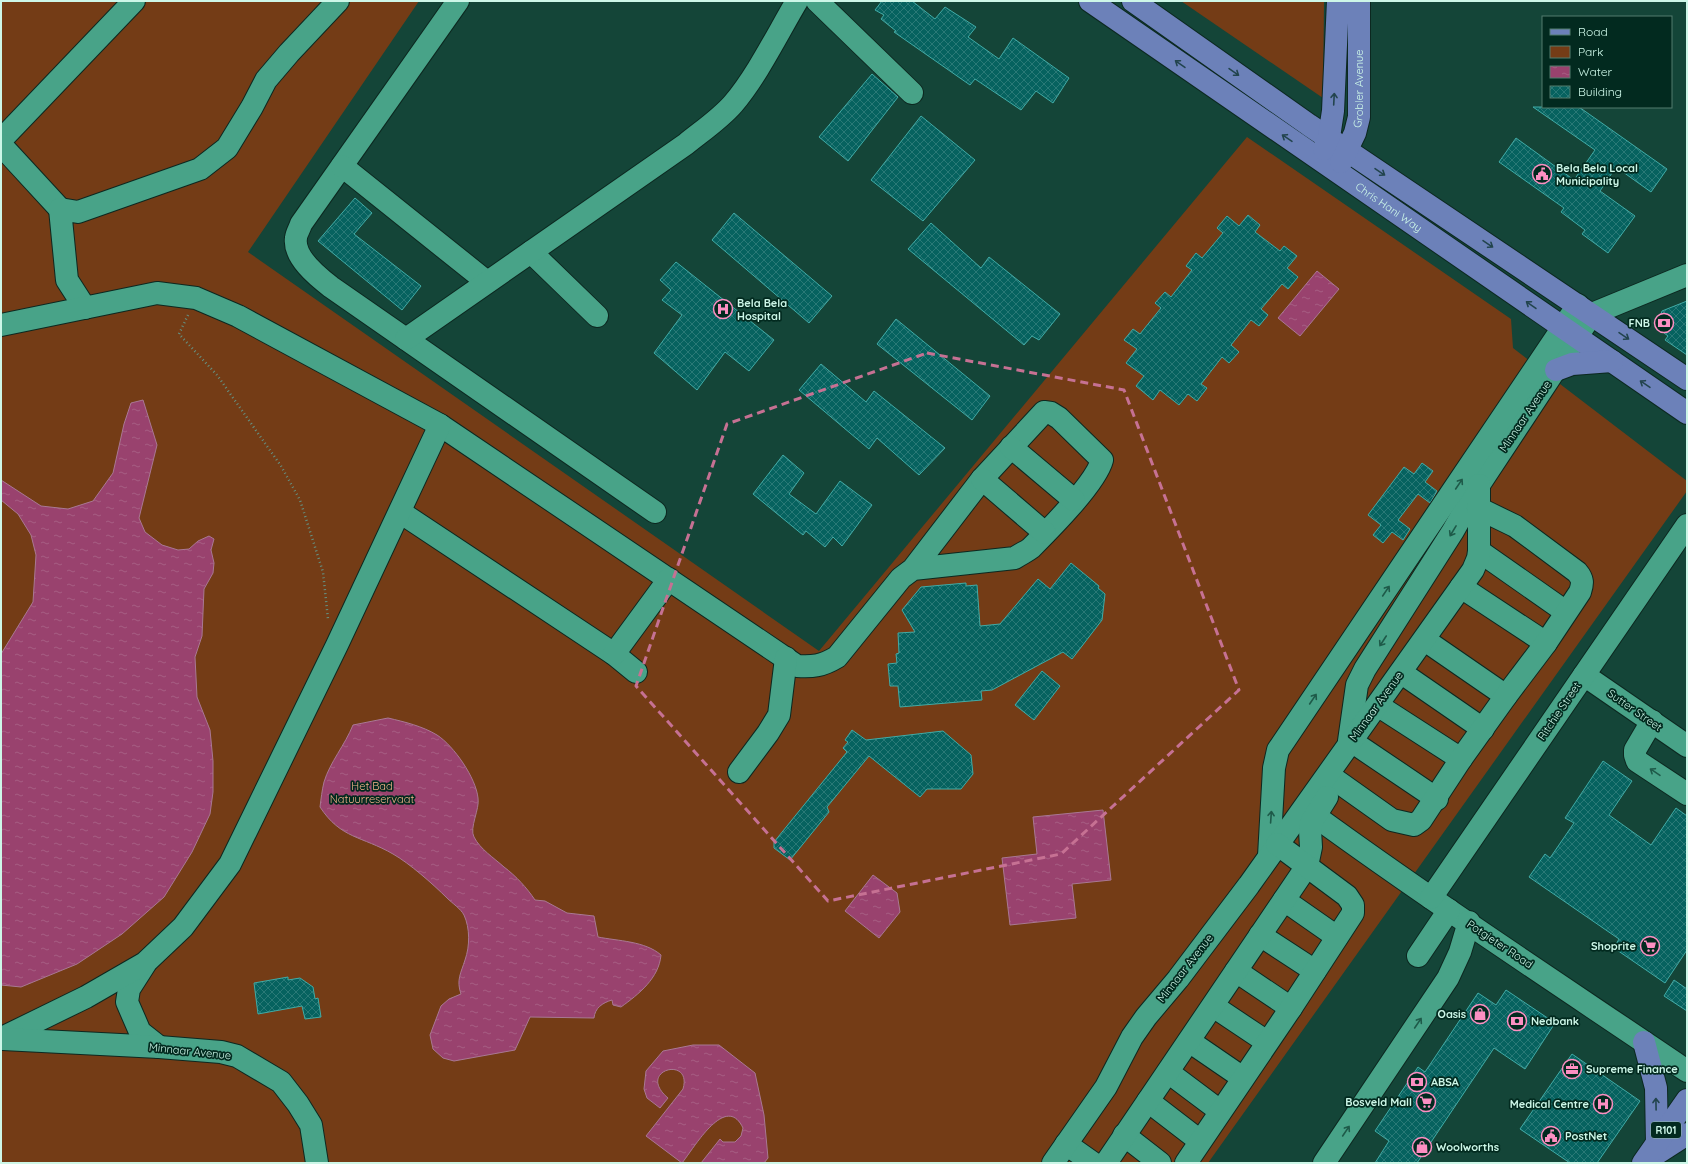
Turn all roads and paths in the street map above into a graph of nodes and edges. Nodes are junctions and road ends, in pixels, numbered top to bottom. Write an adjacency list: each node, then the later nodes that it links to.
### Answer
1 (134, 1): 14 (street)
2 (338, 1): 19 (street)
3 (458, 1): 18 (street)
4 (797, 1): 20 (street)
5 (817, 1): 12 (street)
6 (1090, 1): 11 (main road, Chris Hani Way)
7 (1134, 1): 10 (main road)
8 (1338, 1): 13 (main road, Grobler Avenue, one-way to 8)
9 (1359, 1): 16 (main road, Grobler Avenue)
10 (1171, 27): 11 (main road); 13 (main road, one-way to 13)
11 (1157, 47): 17 (main road, Chris Hani Way, one-way to 11)
12 (912, 93)
13 (1329, 137): 16 (main road); 17 (main road, Grobler Avenue)
14 (1, 140)
15 (1, 145): 19 (street)
16 (1348, 150): 17 (main road, Grobler Avenue); 25 (main road, one-way to 25)
17 (1328, 165): 28 (main road, Chris Hani Way, one-way to 17)
18 (342, 166): 22 (street); 29 (street)
19 (60, 209): 24 (street)
20 (531, 252): 22 (street); 26 (street)
21 (1687, 275): 25 (street)
22 (487, 282): 29 (street)
23 (196, 298): 24 (street); 34 (street); 50 (path)
24 (85, 308): 27 (street)
25 (1585, 309): 28 (street, Minnaar Avenue); 32 (main road, one-way to 32)
26 (597, 316)
27 (1, 325)
28 (1570, 332): 30 (main road, Chris Hani Way); 31 (street, Minnaar Avenue); 69 (street, one-way to 28)
29 (406, 339): 41 (street)
30 (1612, 361): 31 (main road); 33 (main road, Chris Hani Way, one-way to 30)
31 (1556, 370): 37 (street, Minnaar Avenue)
32 (1687, 379)
33 (1684, 411)
34 (440, 425): 40 (street); 46 (street)
35 (1011, 447): 36 (street); 38 (street); 38 (street)
36 (982, 479): 43 (street); 45 (street)
37 (1479, 485): 39 (street, Minnaar Avenue); 61 (street, one-way to 61)
38 (1074, 500): 43 (street)
39 (1478, 508): 44 (street, Minnaar Avenue); 48 (street)
40 (400, 512): 50 (street); 52 (street)
41 (655, 512)
42 (1687, 525): 55 (street, Ritchie Street)
43 (1045, 533): 45 (street)
44 (1479, 551): 47 (street, Minnaar Avenue); 48 (street)
45 (913, 569): 53 (street)
46 (669, 579): 52 (street); 53 (street)
47 (1465, 590): 49 (street); 51 (street); 61 (street, Minnaar Avenue)
48 (1566, 612): 49 (street)
49 (1546, 643): 57 (street)
50 (337, 645): 78 (street)
51 (1432, 645): 56 (street); 57 (street)
52 (614, 654): 54 (street)
53 (786, 658): 64 (street)
54 (636, 672)
55 (1584, 674): 59 (street, Sutter Street); 71 (street, Ritchie Street)
56 (1409, 678): 58 (street); 60 (street)
57 (1506, 696): 60 (street)
58 (1385, 710): 61 (street); 63 (street)
59 (1652, 721): 62 (street, Sutter Street); 66 (street, one-way to 59)
60 (1483, 729): 63 (street)
61 (1354, 745): 65 (street); 67 (street); 69 (street, Minnaar Avenue)
62 (1687, 746)
63 (1461, 760): 67 (street)
64 (740, 772)
65 (1337, 781): 67 (street); 68 (street)
66 (1687, 794)
67 (1437, 799)
68 (1315, 816): 70 (street); 71 (street, Potgieter Road)
69 (1273, 850): 70 (street); 98 (street, Minnaar Avenue)
70 (1307, 866): 72 (street); 76 (street)
71 (1431, 898): 73 (street, Potgieter Road)
72 (1284, 900): 75 (street); 76 (street)
73 (1449, 910): 74 (street, Potgieter Road); 77 (street)
74 (1469, 922): 86 (street, Potgieter Road); 106 (street, one-way to 74)
75 (1260, 935): 79 (street); 80 (street)
76 (1338, 937): 80 (street)
77 (1418, 956)
78 (145, 963): 83 (street); 87 (street)
79 (1236, 971): 81 (street); 82 (street)
80 (1315, 971): 82 (street)
81 (1213, 1006): 84 (street); 85 (street)
82 (1291, 1008): 85 (street)
83 (1, 1038): 87 (street, Minnaar Avenue)
84 (1189, 1041): 89 (street); 90 (street)
85 (1268, 1042): 90 (street)
86 (1644, 1042): 88 (street, Potgieter Road); 97 (main road, one-way to 86)
87 (159, 1046): 100 (street, Minnaar Avenue)
88 (1687, 1071)
89 (1168, 1072): 92 (street); 93 (street)
90 (1244, 1078): 93 (street)
91 (1687, 1100): 97 (main road, R101)
92 (1148, 1101): 95 (street); 96 (street)
93 (1220, 1111): 96 (street)
94 (1687, 1134): 99 (main road)
95 (1124, 1135): 103 (street); 104 (street)
96 (1200, 1141): 105 (street)
97 (1657, 1143): 99 (main road, R101)
98 (1066, 1144): 101 (street, Minnaar Avenue); 102 (street)
99 (1644, 1162)
100 (317, 1163)
101 (1053, 1163)
102 (1093, 1163)
103 (1106, 1163)
104 (1160, 1163)
105 (1186, 1163)
106 (1324, 1163)

